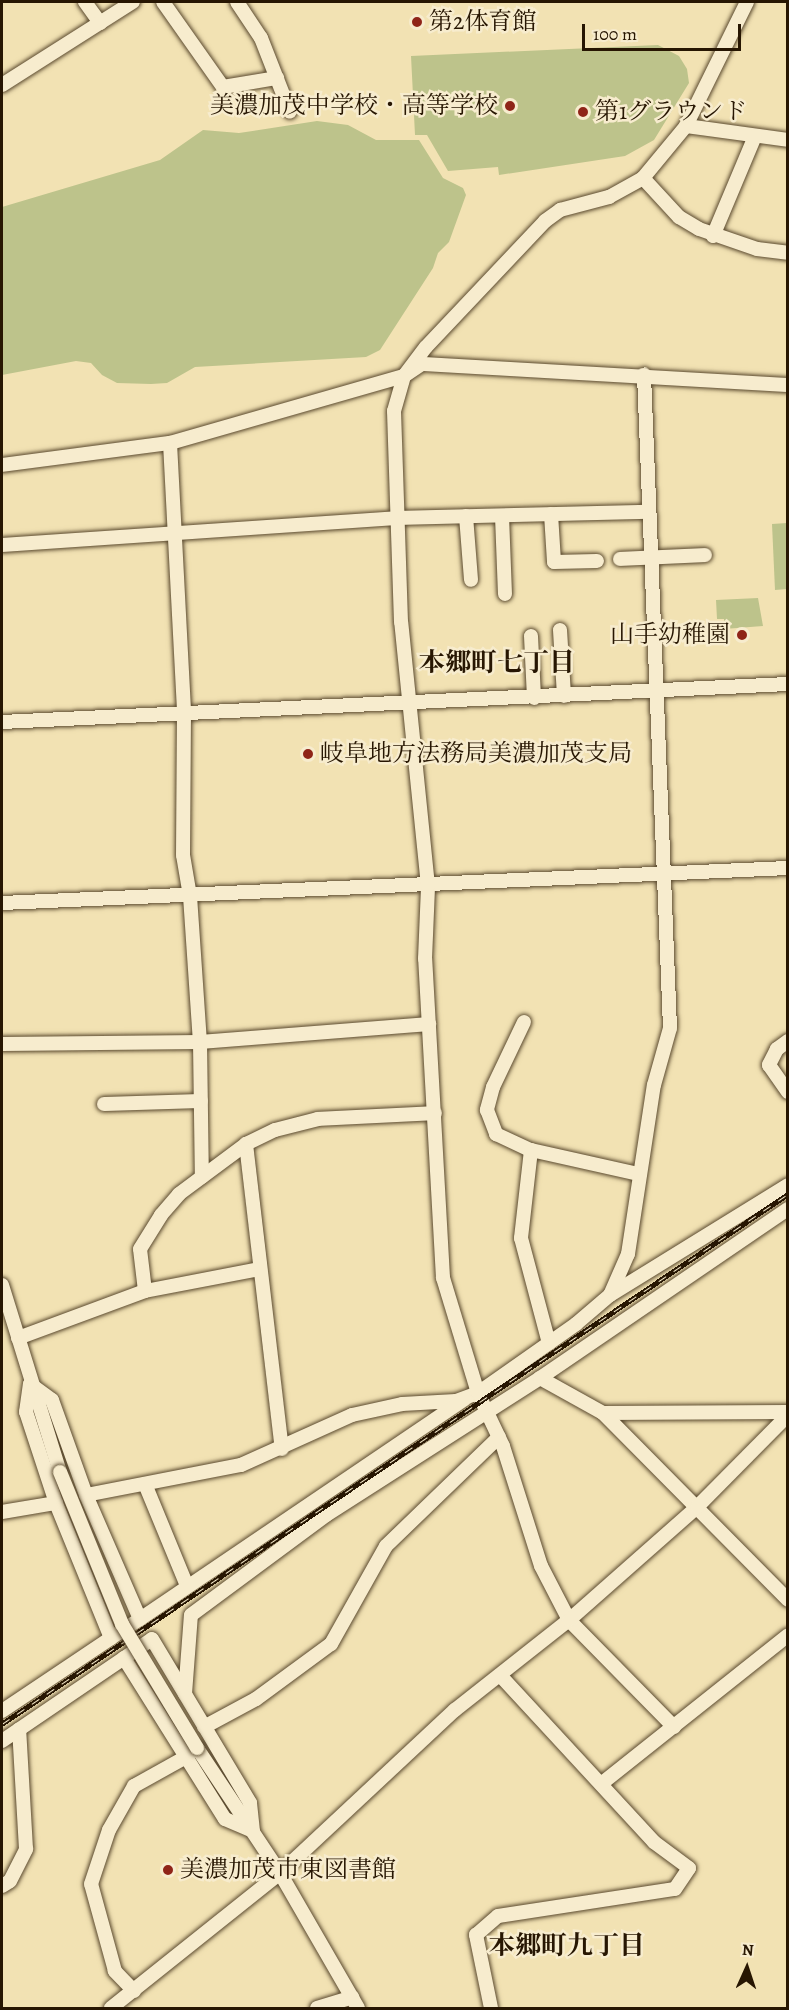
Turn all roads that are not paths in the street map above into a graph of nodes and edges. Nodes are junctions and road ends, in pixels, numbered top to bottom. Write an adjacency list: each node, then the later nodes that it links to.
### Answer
1 (85, 2): 6 (street)
2 (133, 2): 6 (street)
3 (163, 2): 7 (street)
4 (237, 2): 7 (street)
5 (747, 2): 10 (street)
6 (100, 23): 8 (street)
7 (277, 78): 9 (street)
8 (2, 85)
9 (290, 112)
10 (686, 126): 11 (street); 13 (street)
11 (755, 136): 12 (street); 14 (street)
12 (788, 140)
13 (643, 178): 14 (street); 17 (street)
14 (713, 236): 15 (street)
15 (788, 253)
16 (644, 375): 17 (street); 18 (street); 21 (street)
17 (404, 376): 19 (street); 25 (street)
18 (788, 385)
19 (170, 443): 20 (street); 26 (street)
20 (2, 465)
21 (649, 512): 22 (street); 29 (street)
22 (551, 514): 24 (street); 31 (street)
23 (466, 516): 24 (street); 25 (street); 32 (street)
24 (502, 516): 33 (street)
25 (396, 518): 26 (street); 40 (street)
26 (174, 533): 27 (street); 41 (street)
27 (2, 545)
28 (705, 555): 29 (street)
29 (651, 557): 30 (street); 37 (street)
30 (620, 559)
31 (597, 561)
32 (471, 580)
33 (505, 594)
34 (560, 630): 38 (street)
35 (531, 636): 39 (street)
36 (788, 684): 37 (street)
37 (657, 691): 38 (street); 44 (street)
38 (564, 696): 39 (street)
39 (534, 698): 40 (street)
40 (410, 704): 41 (street); 45 (street)
41 (184, 713): 42 (street); 46 (street)
42 (2, 722)
43 (788, 868): 44 (street)
44 (665, 871): 45 (street); 59 (street)
45 (428, 886): 46 (street); 49 (street)
46 (190, 896): 47 (street); 51 (street)
47 (2, 903)
48 (524, 1022): 58 (street)
49 (429, 1024): 51 (street); 56 (street)
50 (788, 1041): 53 (street)
51 (200, 1042): 52 (street); 54 (street)
52 (2, 1044)
53 (788, 1092)
54 (201, 1101): 55 (street); 60 (street)
55 (104, 1104)
56 (435, 1113): 57 (street); 72 (street)
57 (246, 1144): 60 (street); 63 (street)
58 (531, 1150): 59 (street); 69 (street)
59 (638, 1174): 66 (street)
60 (202, 1177): 65 (street)
61 (788, 1185): 66 (street)
62 (788, 1209): 70 (street)
63 (259, 1269): 65 (street); 77 (street)
64 (2, 1285): 67 (street)
65 (145, 1291): 68 (street)
66 (610, 1295): 69 (street)
67 (4, 1304): 68 (street)
68 (18, 1338): 71 (street)
69 (549, 1343): 72 (street)
70 (540, 1378): 73 (street); 74 (street)
71 (30, 1384): 79 (street); 80 (street); 97 (street, bridge)
72 (474, 1394): 73 (street); 77 (street); 83 (street)
73 (485, 1410): 76 (street); 91 (street)
74 (603, 1413): 75 (street); 81 (street)
75 (788, 1413): 81 (street)
76 (501, 1441): 86 (street); 93 (street)
77 (282, 1449): 78 (street)
78 (145, 1484): 79 (street); 83 (street)
79 (86, 1495): 85 (street)
80 (56, 1503): 82 (street); 88 (street)
81 (697, 1507): 84 (street); 86 (street)
82 (2, 1512)
83 (187, 1586): 85 (street)
84 (788, 1600)
85 (140, 1619): 88 (street)
86 (569, 1620): 90 (street); 94 (street)
87 (788, 1635): 94 (street)
88 (111, 1638): 92 (street)
89 (124, 1658): 91 (street); 95 (street); 97 (street)
90 (500, 1675): 98 (street); 100 (street)
91 (185, 1694): 93 (street)
92 (2, 1711)
93 (204, 1726): 99 (street)
94 (674, 1727): 98 (street)
95 (19, 1729): 96 (street); 101 (street)
96 (2, 1741)
97 (192, 1752): 99 (street); 102 (street)
98 (601, 1784): 106 (street)
99 (253, 1831): 100 (street)
100 (280, 1873): 102 (street); 103 (street)
101 (2, 1886)
102 (134, 1991): 104 (street)
103 (355, 2002): 105 (street)
104 (111, 2008)
105 (316, 2008)
106 (490, 2008)

